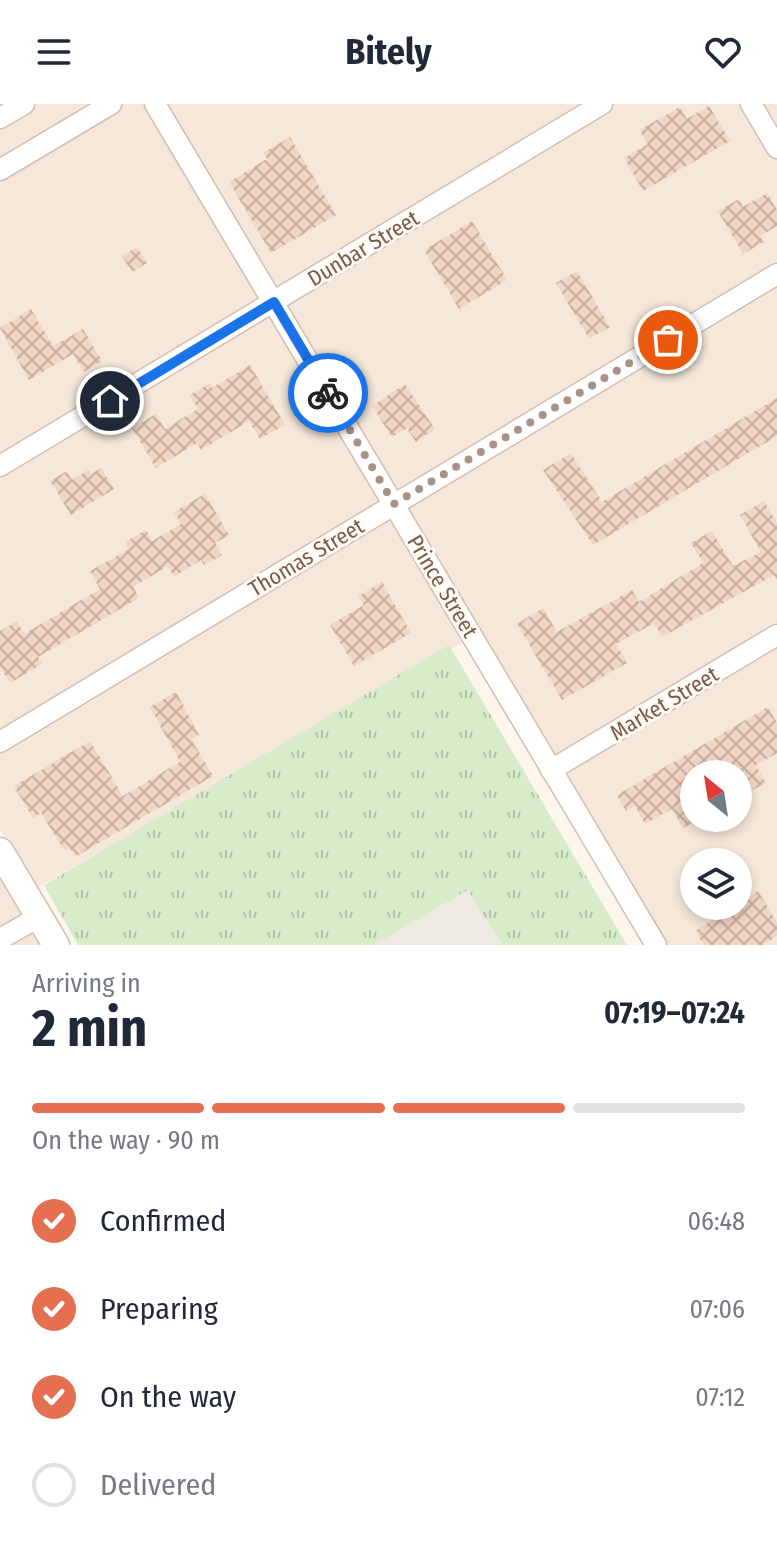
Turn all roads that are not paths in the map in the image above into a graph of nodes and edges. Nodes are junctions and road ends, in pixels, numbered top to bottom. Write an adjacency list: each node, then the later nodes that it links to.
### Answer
1 (24, 104): 6 (street)
2 (111, 104): 8 (street)
3 (155, 104): 10 (street, Prince Street)
4 (602, 104): 10 (street, Dunbar Street)
5 (751, 104): 7 (street)
6 (0, 118)
7 (777, 148)
8 (0, 170)
9 (777, 274): 12 (street, Thomas Street)
10 (274, 302): 11 (street, Dunbar Street); 12 (street, Prince Street)
11 (0, 466)
12 (394, 504): 14 (street, Thomas Street); 15 (street, Prince Street)
13 (777, 635): 15 (street, Market Street)
14 (0, 742)
15 (551, 770): 20 (street, Prince Street)
16 (0, 851): 17 (street)
17 (39, 917): 18 (street); 19 (street)
18 (0, 939)
19 (56, 945)
20 (656, 945)

